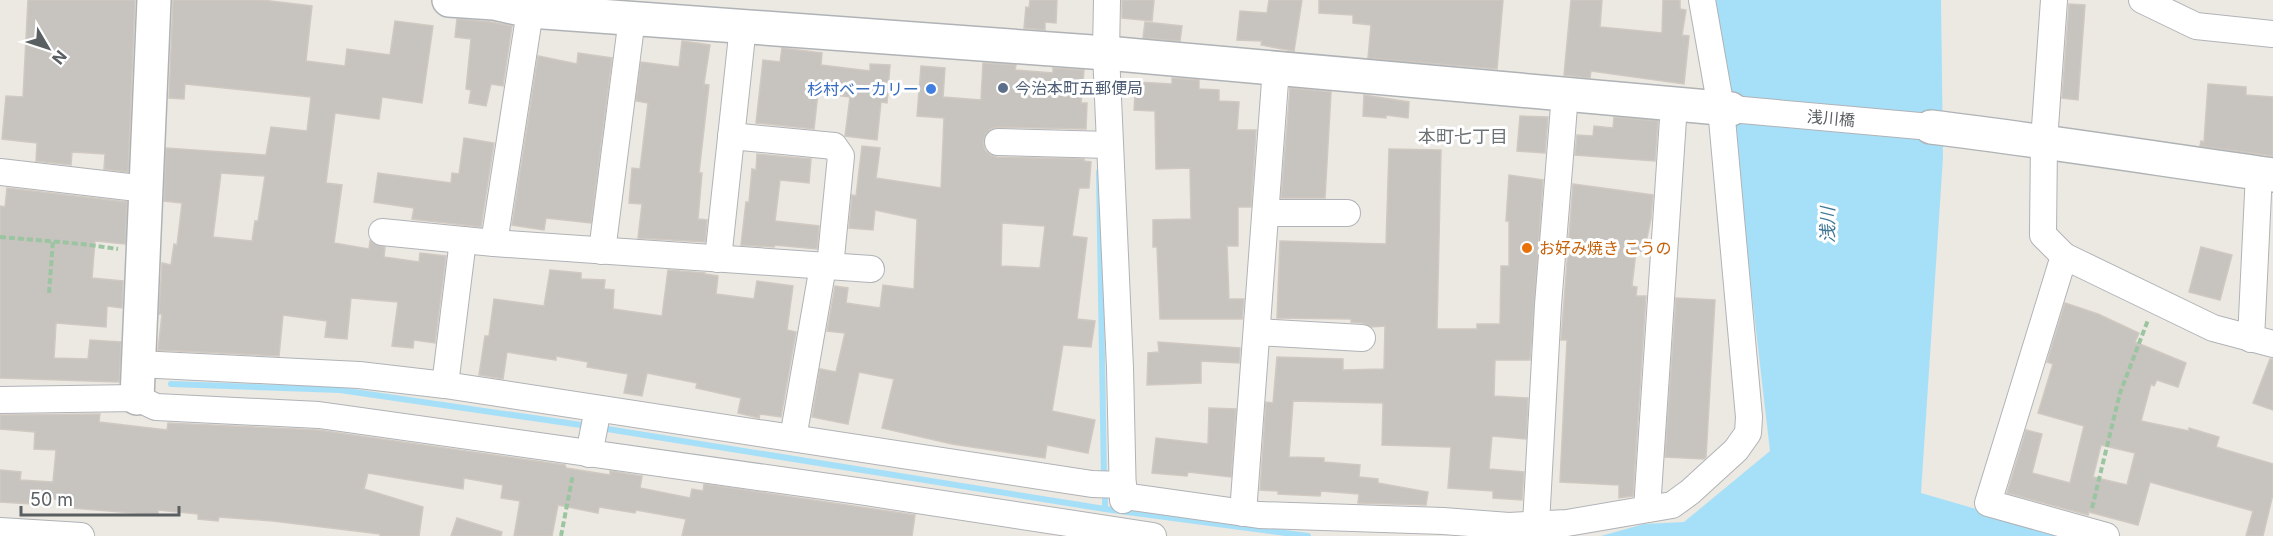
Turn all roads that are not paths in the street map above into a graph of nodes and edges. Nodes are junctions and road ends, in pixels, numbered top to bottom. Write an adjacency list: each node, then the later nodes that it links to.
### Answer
1 (154, 0): 24 (street)
2 (449, 0): 7 (street)
3 (1107, 0): 12 (street)
4 (1702, 0): 16 (street)
5 (2054, 0): 19 (street)
6 (2142, 0): 11 (street)
7 (494, 2): 8 (street)
8 (530, 11): 9 (street); 29 (street)
9 (632, 18): 10 (street); 30 (street)
10 (743, 26): 12 (street); 18 (street)
11 (2273, 34)
12 (1106, 53): 13 (street); 21 (street)
13 (1276, 68): 14 (street); 25 (street)
14 (1565, 94): 15 (street); 48 (street)
15 (1674, 104): 16 (street); 46 (street)
16 (1726, 109): 17 (street, 浅川橋); 46 (street)
17 (1931, 127): 19 (street)
18 (731, 136): 32 (street); 33 (street)
19 (2044, 141): 23 (street); 31 (street)
20 (998, 142): 21 (street)
21 (1110, 144): 45 (street)
22 (0, 172): 24 (street)
23 (2266, 174): 37 (street)
24 (146, 189): 38 (street)
25 (1266, 213): 26 (street); 35 (street)
26 (1347, 213)
27 (382, 231): 28 (street)
28 (464, 240): 29 (street); 39 (street)
29 (494, 243): 30 (street)
30 (602, 251): 32 (street)
31 (2064, 256): 37 (street); 52 (street)
32 (718, 259): 33 (street)
33 (827, 266): 34 (street); 43 (street)
34 (871, 269)
35 (1257, 332): 36 (street); 47 (street)
36 (1362, 338)
37 (2262, 342)
38 (138, 364): 39 (street); 40 (street)
39 (445, 385): 42 (street)
40 (137, 398): 41 (street); 44 (street)
41 (0, 400)
42 (598, 410): 43 (street); 44 (street)
43 (793, 438): 45 (street)
44 (586, 449): 50 (street)
45 (1123, 493): 47 (street); 50 (street)
46 (1647, 509): 48 (street)
47 (1243, 513): 51 (street)
48 (1536, 524): 51 (street)
49 (0, 531): 53 (street)
50 (1118, 531): 54 (street)
51 (1509, 531)
52 (2096, 533)
53 (81, 536)
54 (1153, 536)

